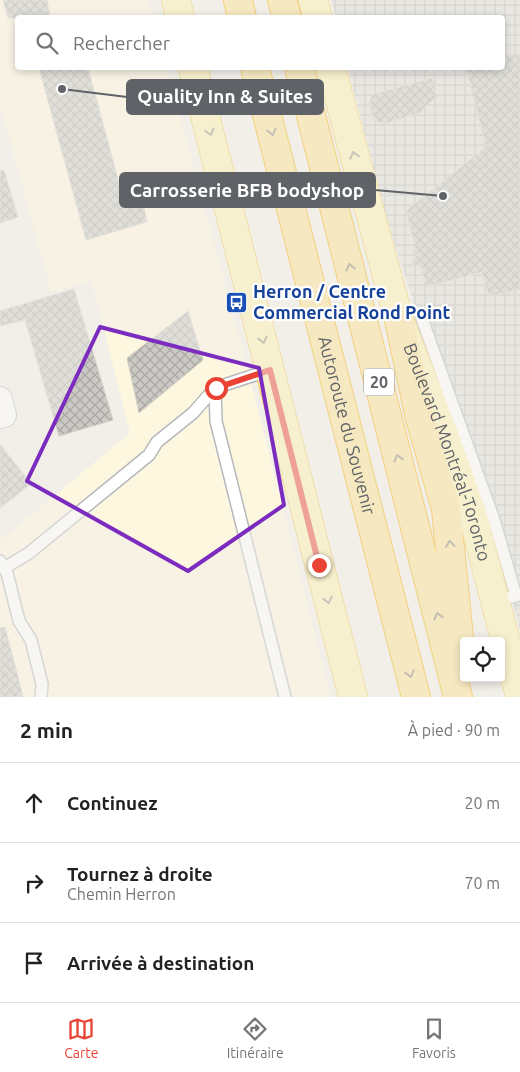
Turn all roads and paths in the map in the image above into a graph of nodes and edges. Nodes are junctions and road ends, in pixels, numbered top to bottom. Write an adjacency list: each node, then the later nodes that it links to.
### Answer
1 (176, 0): 5 (main road)
2 (238, 0): 6 (highway)
3 (282, 0): 7 (highway)
4 (313, 0): 8 (main road)
5 (179, 15)
6 (241, 15)
7 (286, 15)
8 (317, 15)
9 (194, 70): 14 (main road, one-way to 14)
10 (256, 70): 23 (highway, Autoroute du Souvenir / 20, one-way to 23)
11 (300, 70): 24 (highway, 20, one-way to 11)
12 (332, 70): 13 (main road, Boulevard Montréal-Toronto, one-way to 12)
13 (410, 318): 19 (main road, Boulevard Montréal-Toronto); 25 (highway, one-way to 13)
14 (270, 370): 15 (lane); 22 (main road, one-way to 22)
15 (216, 388): 18 (lane); 21 (lane)
16 (0, 399): 17 (street)
17 (0, 416)
18 (3, 564): 20 (lane)
19 (520, 696)
20 (41, 697)
21 (285, 697)
22 (353, 697)
23 (416, 697)
24 (458, 697)
25 (465, 697)

